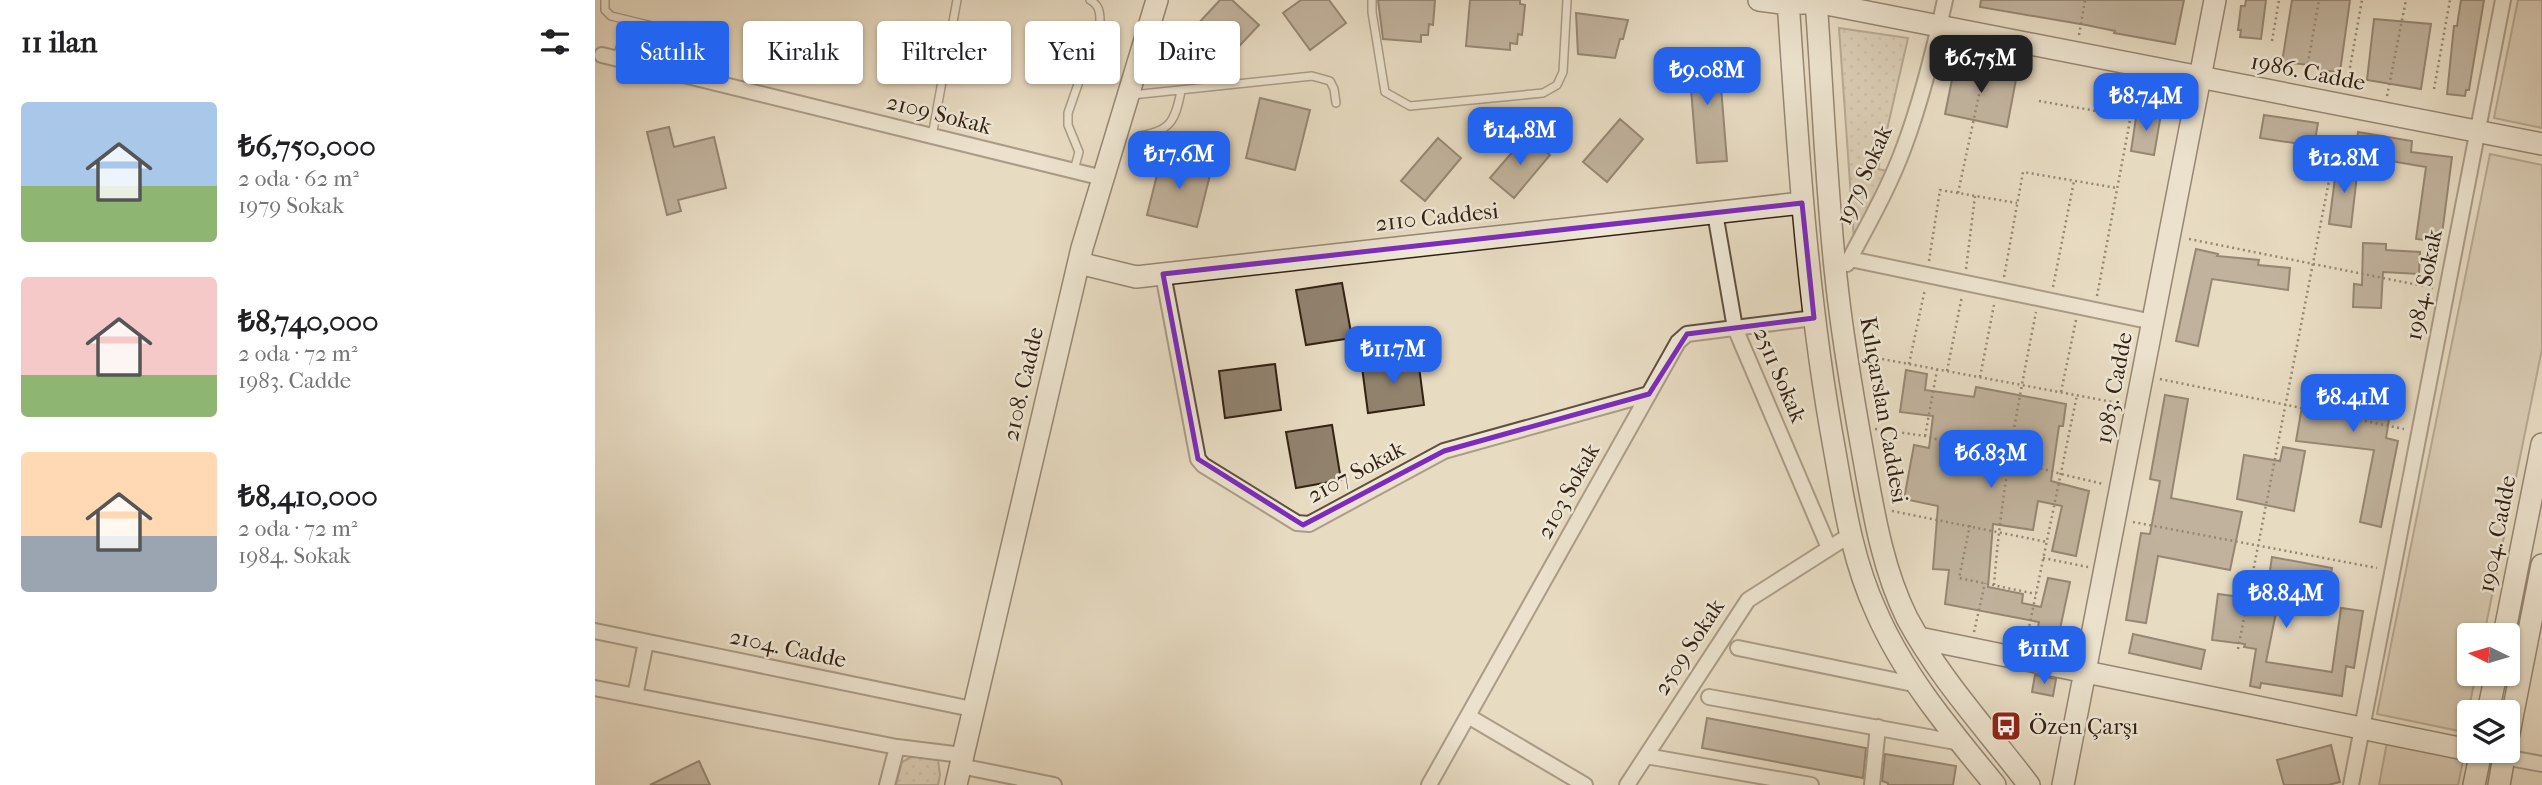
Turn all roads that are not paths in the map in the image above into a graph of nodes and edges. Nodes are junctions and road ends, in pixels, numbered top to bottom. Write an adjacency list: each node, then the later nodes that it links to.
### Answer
1 (605, 0): 13 (lane)
2 (957, 0): 24 (lane)
3 (1090, 0): 26 (lane)
4 (1157, 0): 20 (street, 2108. Cadde)
5 (1372, 0): 6 (lane)
6 (1567, 0)
7 (1759, 0): 12 (street, 1986. Cadde)
8 (1945, 0): 14 (street, 1979 Sokak)
9 (2215, 0): 17 (street, 1983. Cadde)
10 (2503, 0): 22 (street, 1984. Sokak)
11 (1816, 1): 12 (street, 1986. Cadde); 14 (street, 1986. Cadde); 33 (street, Kılıçarslan Caddesi)
12 (1789, 2): 28 (street)
13 (628, 21)
14 (1939, 26): 17 (street, 1986. Cadde); 30 (street, 1979 Sokak)
15 (601, 55): 16 (street, 2109 Sokak)
16 (616, 59)
17 (2200, 77): 22 (street, 1986. Cadde); 35 (street, 1983. Cadde)
18 (719, 84): 24 (street, 2109 Sokak)
19 (1181, 91): 20 (lane); 21 (lane); 23 (lane)
20 (1128, 96): 27 (street, 2108. Cadde)
21 (1336, 103)
22 (2477, 132): 25 (street, 1986. Cadde); 56 (street, 1984. Sokak)
23 (1139, 135)
24 (932, 136): 26 (street, 2109 Sokak)
25 (2542, 144)
26 (1074, 171): 27 (street, 2109 Sokak)
27 (1103, 178): 31 (street, 2108. Cadde)
28 (1803, 203): 29 (street, 2110 Caddesi); 34 (street)
29 (1715, 213): 32 (street, 2110 Caddesi); 36 (street, 2511 Sokak)
30 (1850, 259): 33 (street, 1979 Sokak); 35 (street)
31 (1079, 263): 32 (street, 2110 Caddesi); 53 (street, 2108. Cadde)
32 (1163, 274): 37 (street, 2107 Sokak)
33 (1837, 284): 44 (street, Kılıçarslan Caddesi)
34 (1814, 318): 36 (street, 2103 Sokak); 39 (street)
35 (2153, 322): 47 (street, 1983. Cadde)
36 (1735, 328): 37 (street, 2103 Sokak); 40 (street, 2511 Sokak)
37 (1649, 394): 54 (street, 2103 Sokak)
38 (2542, 444): 42 (street, 1904. Cadde)
39 (1850, 535): 40 (street, 2509 Sokak); 48 (street)
40 (1829, 548): 61 (street, 2509 Sokak)
41 (2542, 565): 52 (street)
42 (2506, 623)
43 (595, 631): 45 (street, 2104. Cadde)
44 (1919, 638): 47 (street); 75 (street, Kılıçarslan Caddesi)
45 (646, 642): 50 (street); 53 (street, 2104. Cadde)
46 (1738, 648): 48 (street)
47 (2085, 672): 56 (street); 76 (street, 1983. Cadde)
48 (1918, 685): 57 (street)
49 (595, 688): 50 (street)
50 (635, 695): 58 (street)
51 (1709, 697): 55 (street)
52 (2516, 700)
53 (972, 709): 65 (street, 2108. Cadde)
54 (1468, 716): 69 (street, 2103 Sokak); 70 (street)
55 (1878, 727): 57 (street); 73 (street)
56 (2362, 728): 59 (street); 77 (street, 1984. Sokak)
57 (1961, 743): 74 (street)
58 (897, 747): 65 (street); 67 (street)
59 (2457, 747)
60 (2520, 755): 64 (street)
61 (1646, 756): 66 (street); 71 (street, 2509 Sokak)
62 (2475, 763): 78 (street)
63 (2503, 763): 79 (street)
64 (2542, 764)
65 (959, 768): 68 (street)
66 (1762, 781): 72 (street)
67 (887, 785)
68 (1054, 785)
69 (1429, 785)
70 (1585, 785)
71 (1627, 785)
72 (1811, 785)
73 (1872, 785)
74 (1995, 785)
75 (2029, 785)
76 (2063, 785)
77 (2351, 785)
78 (2474, 785)
79 (2498, 785)

